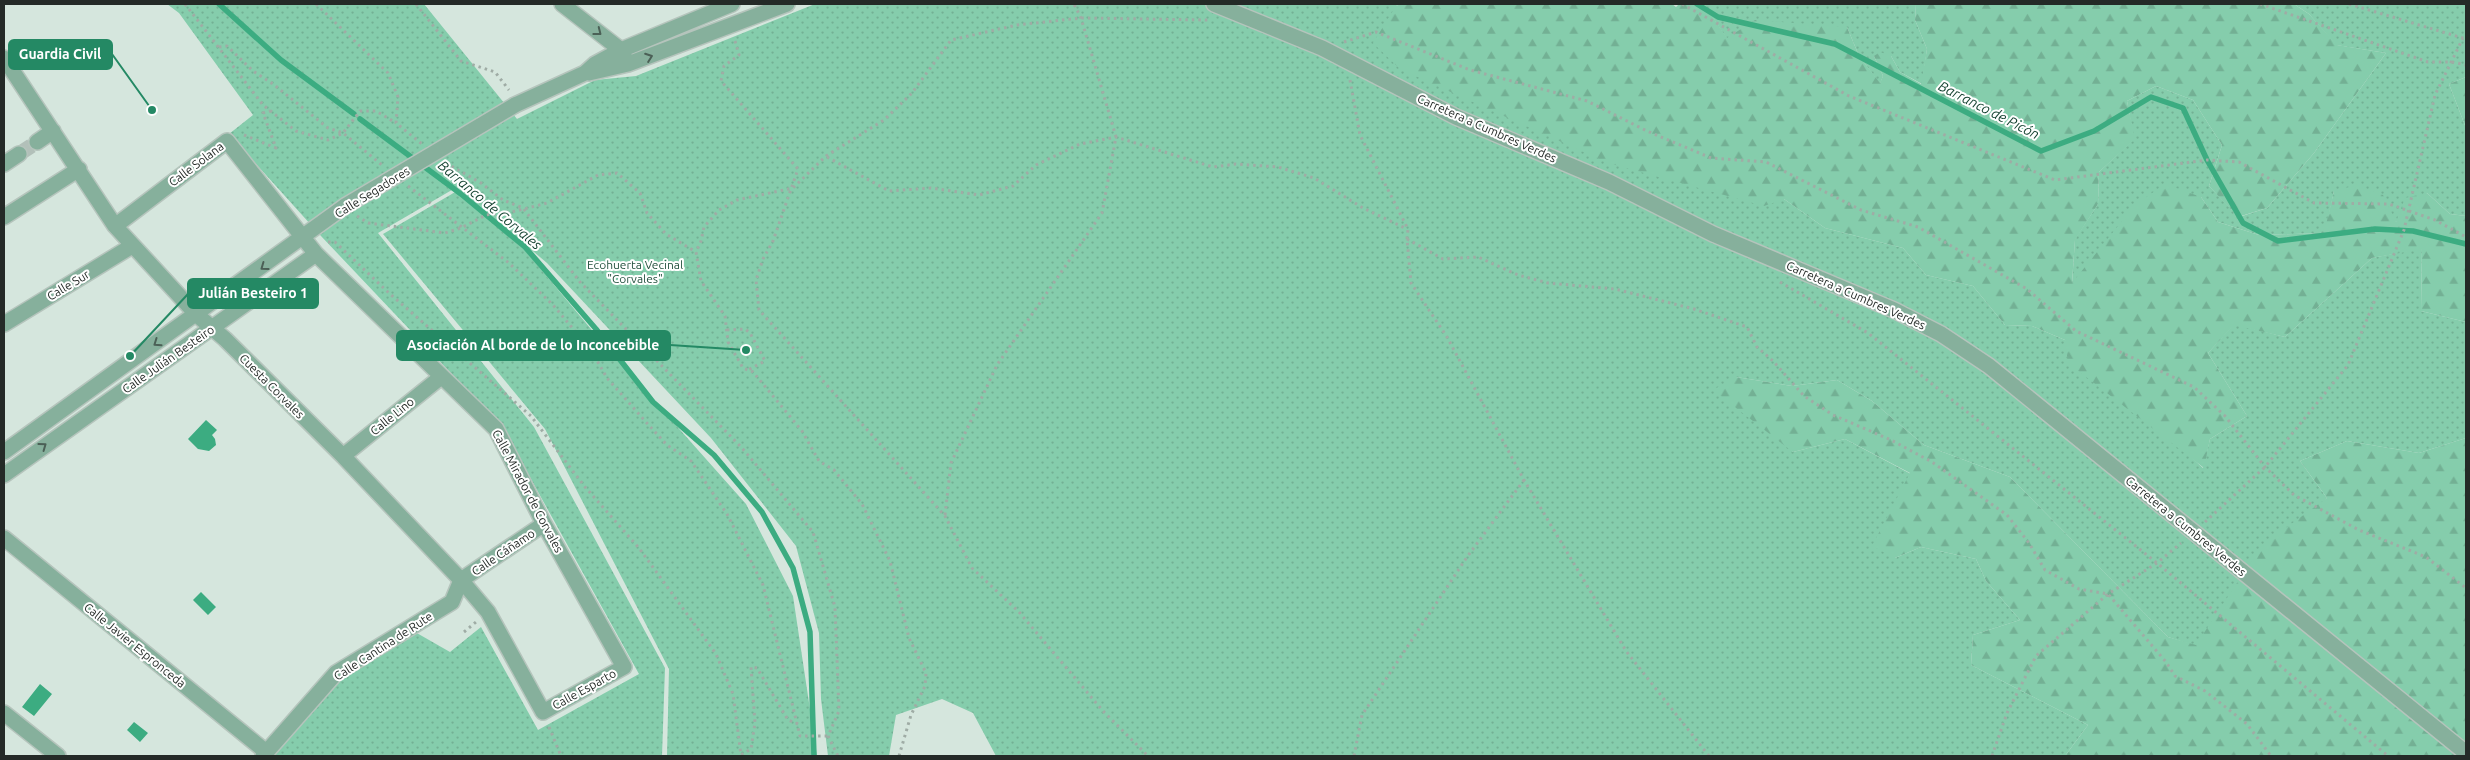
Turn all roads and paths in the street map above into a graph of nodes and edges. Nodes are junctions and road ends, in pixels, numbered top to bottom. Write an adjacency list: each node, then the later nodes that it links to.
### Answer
1 (185, 4): 17 (path)
2 (316, 4): 28 (path)
3 (416, 4): 26 (path)
4 (562, 4): 19 (street, one-way to 19)
5 (732, 4): 12 (street, Calle Segadores)
6 (787, 4): 15 (street, Calle Segadores)
7 (1074, 4): 13 (path)
8 (1214, 4): 18 (street, Carretera a Cumbres Verdes)
9 (1682, 4): 45 (path)
10 (2260, 4): 22 (path)
11 (2349, 4): 16 (path)
12 (710, 7): 19 (street, Calle Segadores)
13 (1081, 18): 14 (path); 32 (path); 36 (path)
14 (1214, 20)
15 (730, 27): 23 (street, Calle Segadores, one-way to 15); 42 (path)
16 (2465, 39): 22 (path)
17 (218, 47): 27 (path); 31 (path)
18 (1322, 48): 21 (street, Carretera a Cumbres Verdes); 65 (path)
19 (621, 50): 23 (street); 25 (street, Calle Segadores)
20 (4, 58): 29 (street, Cuesta Corvales)
21 (1347, 62): 49 (path); 70 (street, Carretera a Cumbres Verdes)
22 (2452, 62): 24 (path); 45 (path)
23 (628, 64): 25 (street, Calle Segadores)
24 (2466, 65)
25 (585, 73): 26 (street, Calle Segadores)
26 (518, 104): 43 (street, Calle Segadores, bridge)
27 (270, 110): 30 (path); 31 (path)
28 (396, 123): 31 (path); 34 (path)
29 (53, 131): 33 (street); 39 (street, Cuesta Corvales)
30 (240, 133)
31 (343, 133): 40 (path)
32 (1116, 137): 36 (path); 49 (path); 68 (path)
33 (37, 142)
34 (426, 147)
35 (19, 154): 38 (street)
36 (826, 156): 42 (path)
37 (440, 159): 44 (path)
38 (4, 164)
39 (79, 169): 46 (street); 47 (street, Cuesta Corvales)
40 (386, 169)
41 (401, 180): 48 (path)
42 (792, 188): 54 (path); 68 (path)
43 (345, 206): 48 (path); 51 (street, Calle Segadores)
44 (523, 208): 48 (path); 54 (path); 80 (path)
45 (2409, 210): 50 (path); 65 (path)
46 (4, 217)
47 (115, 226): 51 (street, Calle Solana); 53 (street, Cuesta Corvales)
48 (461, 228): 79 (path)
49 (1408, 229): 52 (path)
50 (2466, 237)
51 (303, 238): 55 (street); 57 (street, Calle Segadores, one-way to 57); 83 (path)
52 (1407, 240): 67 (path); 75 (path)
53 (132, 246): 57 (street, Cuesta Corvales); 58 (street, Calle Sur)
54 (696, 252): 60 (path)
55 (316, 254): 59 (street, Calle Julián Besteiro); 62 (street, Calle Mirador de Corvales)
56 (1773, 278): 72 (path)
57 (197, 315): 59 (street, Cuesta Corvales); 63 (street, Calle Julián Besteiro, one-way to 63)
58 (4, 324)
59 (212, 328): 64 (street, Cuesta Corvales); 66 (street, Calle Julián Besteiro, one-way to 59)
60 (727, 330): 61 (path); 61 (path)
61 (748, 370): 87 (path)
62 (441, 377): 64 (street, Calle Lino); 69 (street, Calle Mirador de Corvales)
63 (4, 452)
64 (343, 456): 73 (street, Cuesta Corvales)
65 (2265, 467): 70 (path); 74 (path)
66 (4, 475)
67 (1524, 480): 89 (path); 90 (path)
68 (945, 516): 88 (path)
69 (544, 524): 73 (street, Calle Cáñamo); 76 (street, Calle Mirador de Corvales)
70 (2194, 532): 72 (path); 81 (street, Carretera a Cumbres Verdes)
71 (4, 538): 82 (street, Calle Javier Espronceda)
72 (2157, 563): 75 (path); 93 (path)
73 (461, 580): 77 (street, Cuesta Corvales); 82 (street, Calle Cantina de Rute)
74 (2466, 588)
75 (2108, 594): 91 (path); 92 (path)
76 (624, 667): 77 (street, Calle Esparto)
77 (543, 712): 85 (path)
78 (5, 717): 84 (street)
79 (798, 724): 80 (path); 83 (path)
80 (828, 736): 86 (path)
81 (2466, 753)
82 (264, 754)
83 (741, 755)
84 (58, 756)
85 (561, 756)
86 (838, 756)
87 (899, 756)
88 (1148, 756)
89 (1354, 756)
90 (1708, 756)
91 (1992, 756)
92 (2271, 756)
93 (2388, 756)

